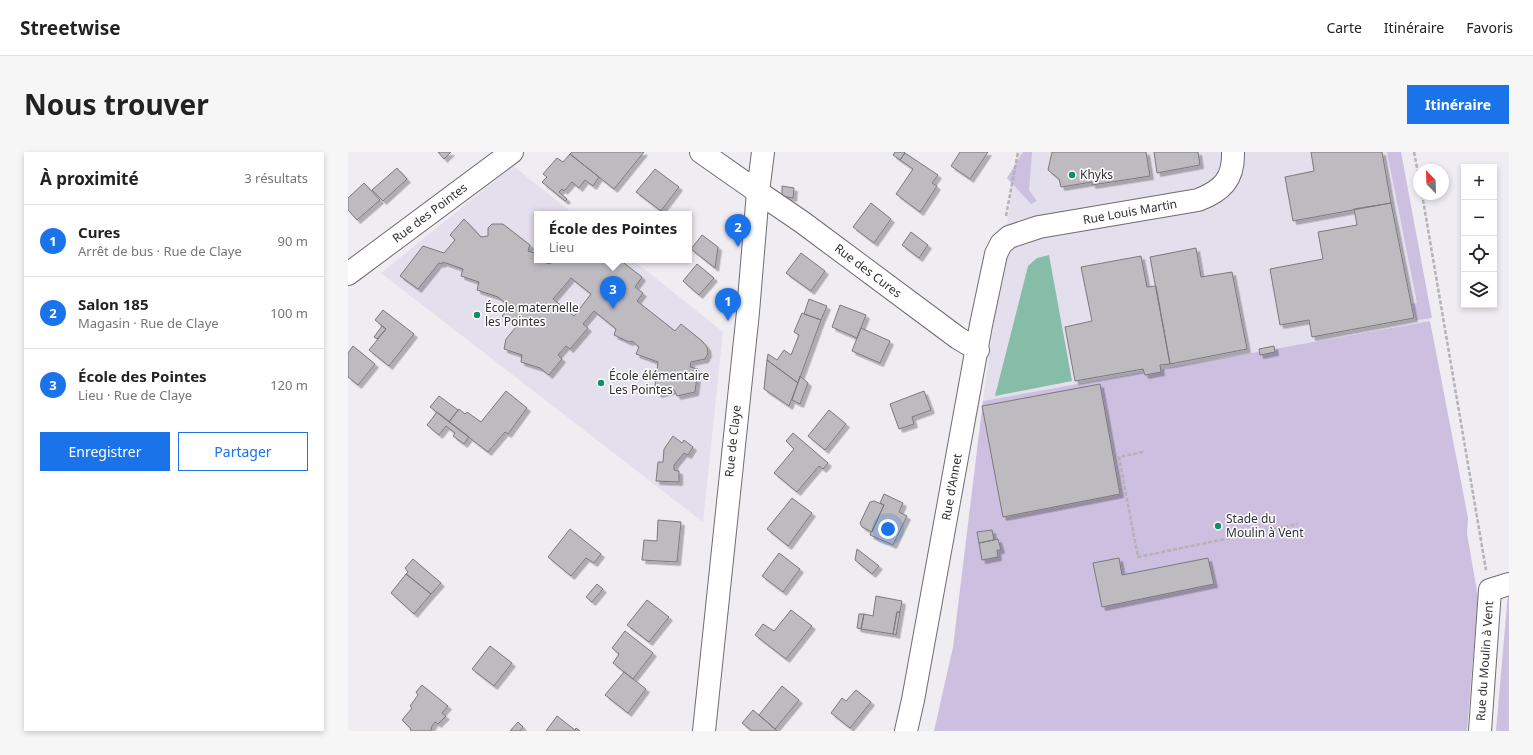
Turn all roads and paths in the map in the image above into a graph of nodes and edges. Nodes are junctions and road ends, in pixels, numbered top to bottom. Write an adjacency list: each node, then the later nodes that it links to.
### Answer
1 (512, 152): 11 (street, Rue des Pointes)
2 (701, 152): 8 (street, Rue des Cures)
3 (763, 152): 8 (street, Rue de Claye)
4 (1018, 152): 10 (path)
5 (1233, 152): 10 (street, Rue Louis Martin)
6 (1414, 152): 7 (path)
7 (1416, 164)
8 (758, 192): 12 (street, Rue des Cures); 16 (street, Rue de Claye)
9 (1423, 200): 15 (path)
10 (1001, 244): 12 (street, Rue d'Annet)
11 (348, 274)
12 (978, 350): 17 (street, Rue d'Annet)
13 (1143, 452): 14 (path)
14 (1298, 524)
15 (1499, 587): 18 (street, Rue du Moulin à Vent)
16 (704, 731)
17 (906, 731)
18 (1480, 731)

